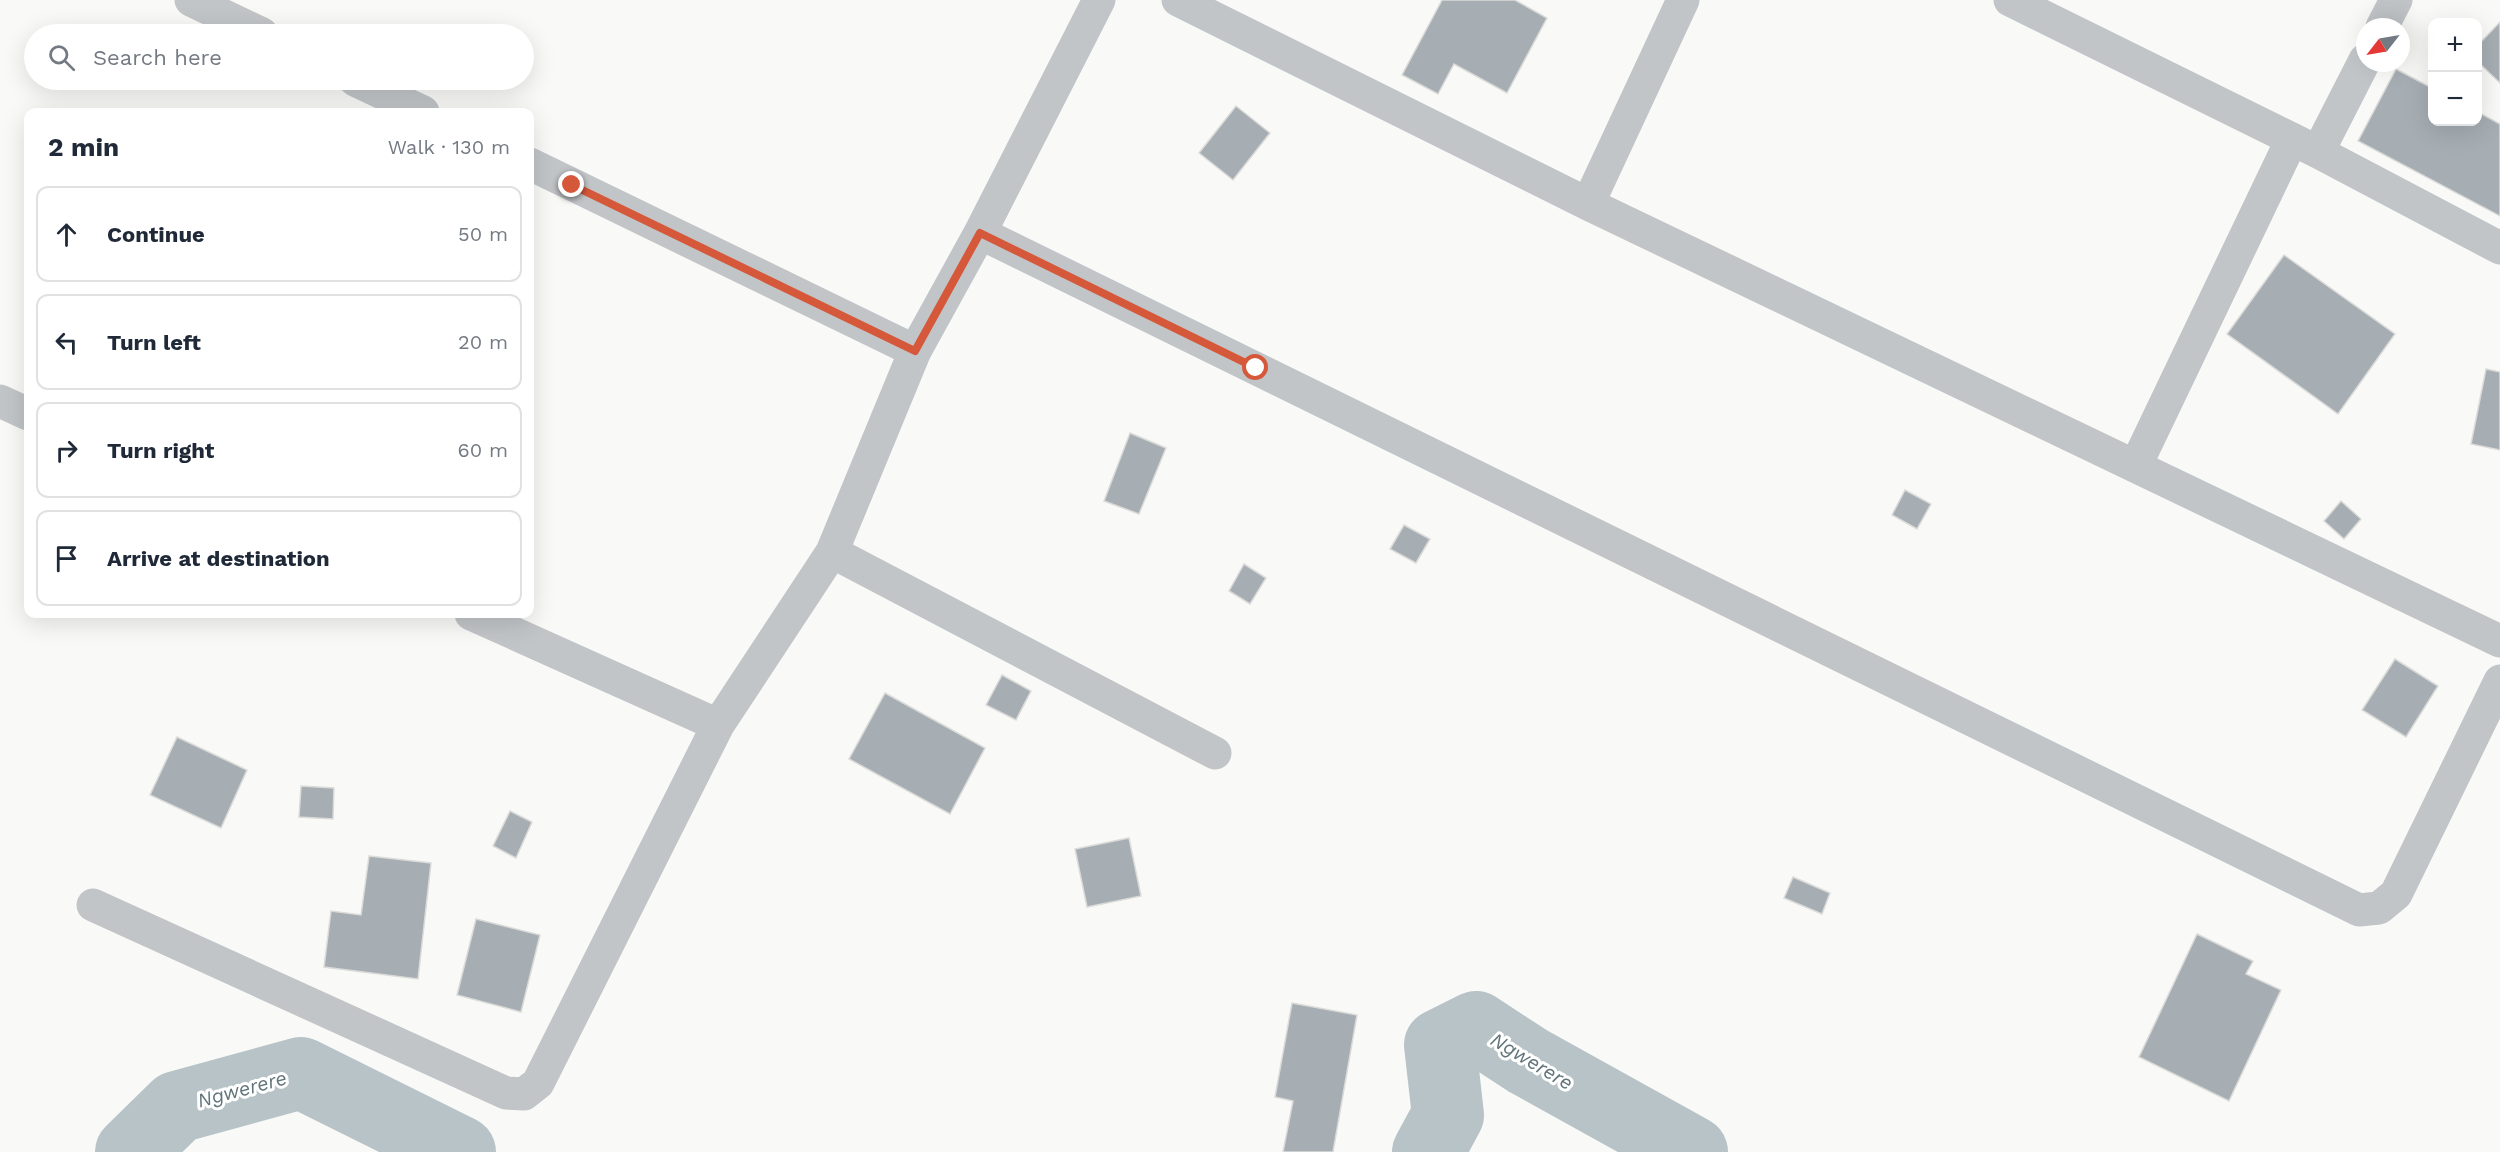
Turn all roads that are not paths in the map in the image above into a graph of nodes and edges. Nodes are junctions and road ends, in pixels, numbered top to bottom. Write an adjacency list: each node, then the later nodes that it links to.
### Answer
1 (191, 0): 8 (street)
2 (1099, 0): 15 (street)
3 (1178, 0): 14 (street)
4 (1683, 0): 14 (street)
5 (2010, 0): 12 (street)
6 (2396, 0): 7 (street)
7 (2387, 18)
8 (241, 24)
9 (2357, 72): 12 (street)
10 (376, 90): 11 (street)
11 (414, 108)
12 (2305, 146): 16 (street); 20 (street)
13 (534, 166): 17 (street)
14 (1588, 204): 20 (street)
15 (980, 233): 17 (street); 24 (street)
16 (2500, 248)
17 (915, 351): 21 (street)
18 (0, 401): 19 (street)
19 (24, 412)
20 (2136, 465): 23 (street)
21 (832, 552): 25 (street); 26 (street)
22 (480, 618): 25 (street)
23 (2500, 641)
24 (2500, 681)
25 (718, 725): 27 (street)
26 (1215, 753)
27 (93, 905)

